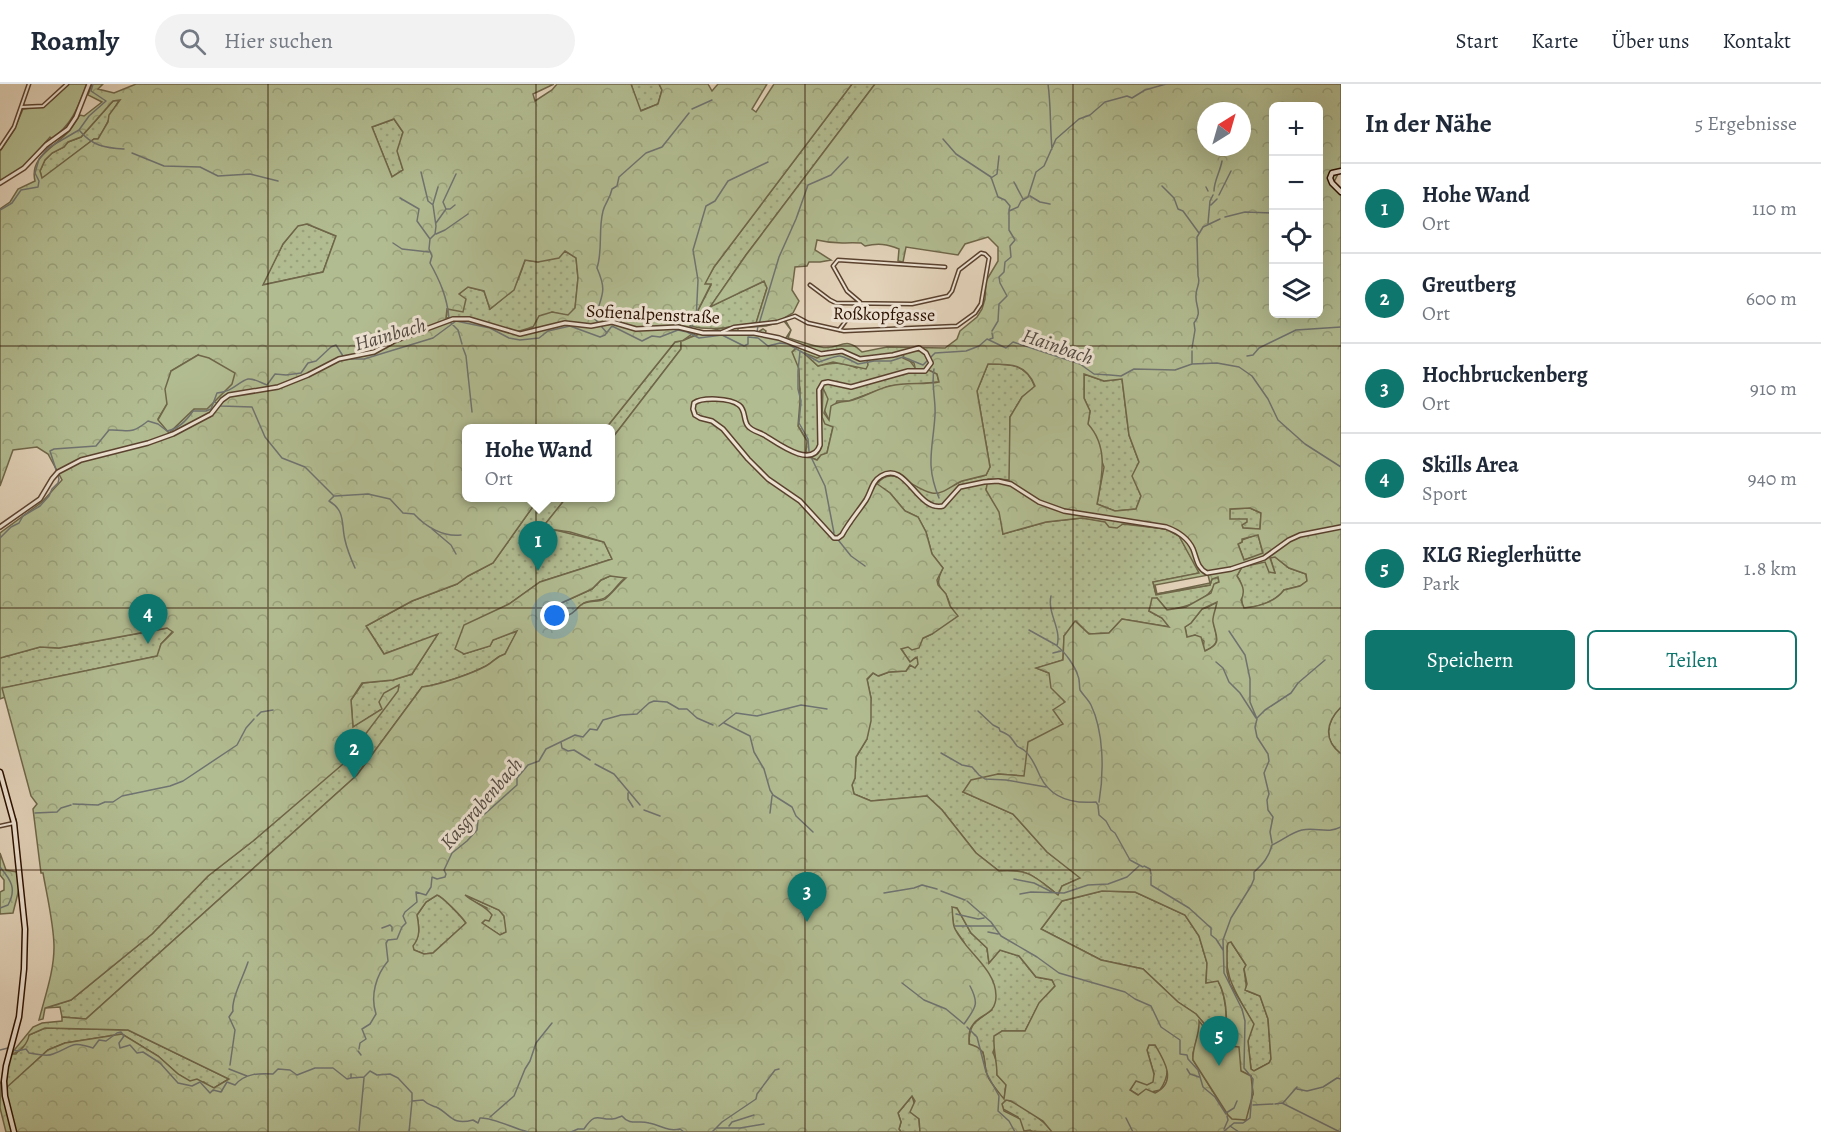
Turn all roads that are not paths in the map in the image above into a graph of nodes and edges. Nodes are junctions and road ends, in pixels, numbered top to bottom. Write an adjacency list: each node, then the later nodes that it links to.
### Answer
1 (29, 84): 4 (street)
2 (67, 84): 4 (street)
3 (89, 84): 7 (street)
4 (22, 107): 5 (street)
5 (0, 148)
6 (1341, 171): 8 (main road)
7 (0, 183)
8 (1341, 192)
9 (945, 267): 11 (street)
10 (810, 285): 11 (street)
11 (860, 302): 12 (street); 12 (street, Roßkopfgasse)
12 (839, 330): 13 (street, Roßkopfgasse)
13 (722, 332): 14 (street, Sofienalpenstraße); 15 (street, Sofienalpenstraße)
14 (0, 527)
15 (1341, 527)
16 (0, 772): 17 (main road)
17 (14, 823): 18 (street); 19 (main road)
18 (0, 826)
19 (14, 1132)

